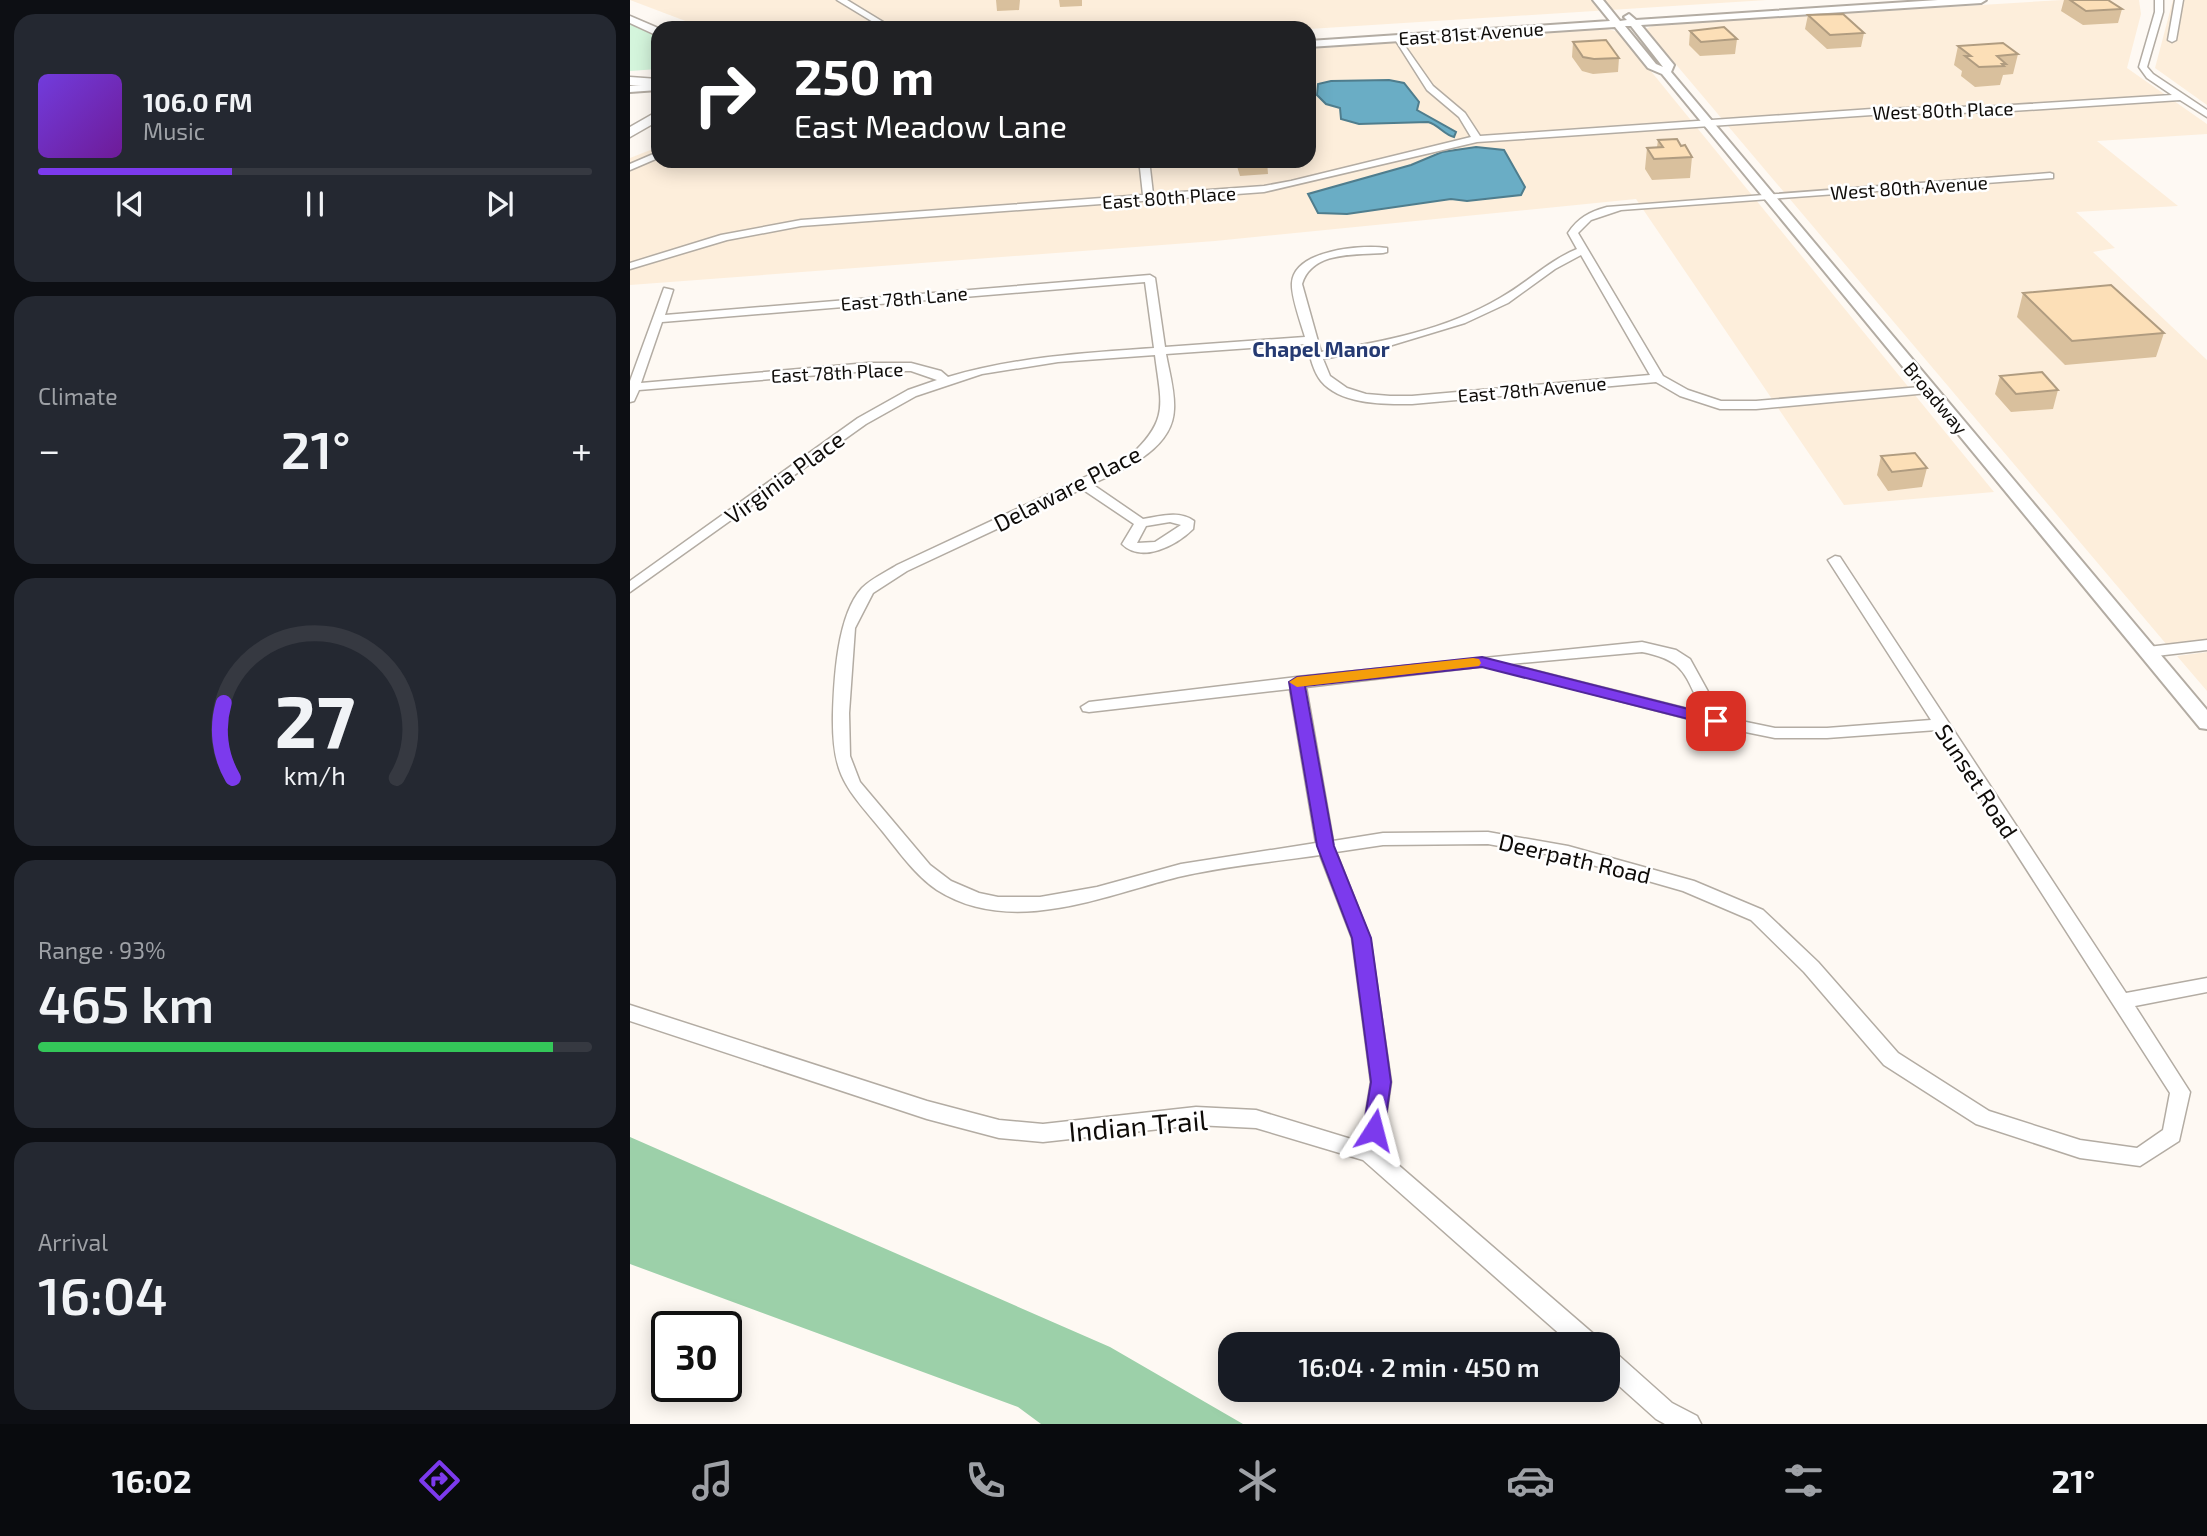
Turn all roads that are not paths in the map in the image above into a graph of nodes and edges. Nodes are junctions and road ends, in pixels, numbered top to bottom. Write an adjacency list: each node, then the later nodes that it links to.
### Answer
1 (867, 0): 7 (street)
2 (1598, 0): 10 (main road, Broadway)
3 (1848, 0): 8 (main road)
4 (1982, 0): 8 (main road)
5 (2159, 0): 13 (street)
6 (2179, 0): 13 (street)
7 (845, 2): 11 (street)
8 (1627, 15): 10 (main road, East 81st Avenue); 17 (main road, Broadway)
9 (630, 19): 12 (highway)
10 (1614, 20): 14 (main road, East 81st Avenue); 15 (main road, East 81st Avenue); 17 (main road, Broadway)
11 (877, 21)
12 (651, 30)
13 (2151, 34): 24 (street)
14 (1316, 36)
15 (1398, 38): 16 (main road, East 81st Avenue); 29 (street)
16 (1316, 44)
17 (1666, 72): 27 (main road, Broadway)
18 (651, 73): 19 (highway)
19 (630, 74)
20 (630, 80): 21 (highway)
21 (651, 82)
22 (651, 83): 23 (main road)
23 (630, 89)
24 (2180, 97): 25 (street); 27 (street, West 80th Place)
25 (2207, 114)
26 (651, 119): 28 (highway)
27 (1707, 123): 29 (street, East 80th Place); 34 (main road, Broadway)
28 (630, 133)
29 (1477, 139): 35 (street, East 80th Place)
30 (651, 158): 31 (street)
31 (630, 167)
32 (1144, 168): 35 (street)
33 (2050, 176): 34 (street, West 80th Avenue)
34 (1769, 197): 37 (street); 47 (main road, Broadway)
35 (1148, 198): 38 (street, East 80th Place)
36 (1383, 250): 42 (street, East 78th Avenue)
37 (1582, 251): 44 (street); 45 (street)
38 (630, 266)
39 (1150, 278): 41 (street, East 78th Lane); 43 (street, Delaware Place)
40 (668, 290): 41 (street)
41 (658, 318): 48 (street)
42 (1312, 340): 43 (street); 44 (street, East 78th Avenue)
43 (1161, 352): 46 (street); 49 (street, Delaware Place)
44 (1318, 356): 45 (street, East 78th Avenue)
45 (1658, 378): 47 (street)
46 (946, 381): 48 (street, East 78th Place); 52 (street, Virginia Place)
47 (1928, 389): 55 (main road, Broadway)
48 (632, 393)
49 (1083, 484): 50 (street); 53 (street, Delaware Place)
50 (1141, 523)
51 (1835, 560): 61 (street, Sunset Road)
52 (630, 588)
53 (848, 628): 62 (street, Deerpath Road)
54 (2207, 645): 55 (street)
55 (2148, 652): 60 (main road, Broadway)
56 (1482, 662): 57 (street); 59 (street); 59 (street)
57 (1297, 682): 58 (street); 62 (street)
58 (1089, 707)
59 (1716, 721): 61 (street)
60 (2207, 723)
61 (1940, 724): 64 (street, Sunset Road)
62 (1325, 846): 64 (street, Deerpath Road); 66 (street)
63 (2207, 985): 64 (street)
64 (2121, 1001)
65 (630, 1013): 66 (street, Indian Trail)
66 (1370, 1153): 67 (street, Indian Trail)
67 (1574, 1332)
68 (1620, 1372): 69 (street)
69 (1689, 1424)

